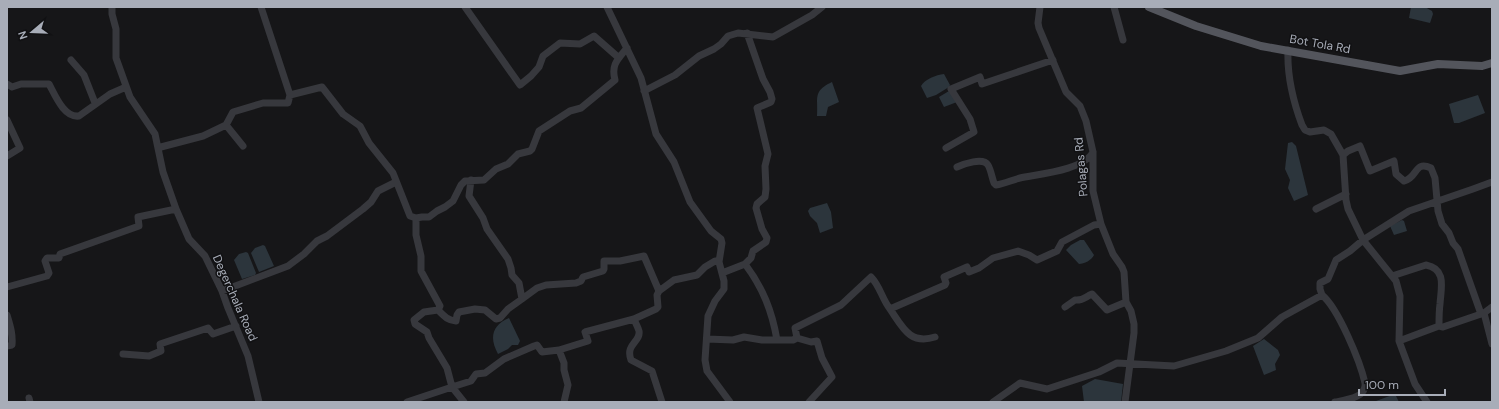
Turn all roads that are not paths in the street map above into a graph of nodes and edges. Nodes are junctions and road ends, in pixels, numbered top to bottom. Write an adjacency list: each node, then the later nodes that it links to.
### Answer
1 (112, 7): 18 (street, Degerchala Road)
2 (261, 7): 20 (street)
3 (465, 7): 13 (street)
4 (608, 7): 11 (street)
5 (822, 7): 9 (street)
6 (1040, 7): 15 (street, Polagas Rd)
7 (1114, 7): 10 (street)
8 (1149, 7): 12 (main road, Bot Tola Rd)
9 (747, 33): 19 (street); 42 (street)
10 (1123, 40)
11 (627, 48): 13 (street); 19 (street)
12 (1288, 50): 16 (main road, Bot Tola Rd); 28 (street)
13 (619, 58): 31 (street)
14 (71, 60): 21 (street)
15 (1053, 60): 26 (street); 27 (street, Polagas Rd)
16 (1492, 63)
17 (7, 84): 21 (street)
18 (126, 87): 21 (street); 36 (street, Degerchala Road)
19 (644, 91): 41 (street)
20 (290, 95): 23 (street); 32 (street)
21 (95, 104)
22 (7, 120): 29 (street)
23 (226, 126): 24 (street); 25 (street)
24 (242, 146)
25 (161, 147)
26 (946, 148)
27 (1093, 152): 30 (street); 39 (street, Polagas Rd)
28 (1343, 155): 34 (street); 35 (street)
29 (7, 156)
30 (957, 167)
31 (471, 180): 38 (street); 49 (street)
32 (396, 182): 38 (street); 47 (street)
33 (1492, 182): 35 (street)
34 (1346, 194): 37 (street); 40 (street)
35 (1438, 201): 40 (street); 55 (street)
36 (176, 209): 45 (street); 47 (street, Degerchala Road)
37 (1316, 209)
38 (416, 218): 54 (street)
39 (1101, 224): 50 (street, Polagas Rd); 53 (street)
40 (1363, 240): 44 (street); 48 (street)
41 (719, 262): 43 (street); 46 (street)
42 (745, 264): 43 (street); 63 (street)
43 (722, 274): 62 (street)
44 (1392, 276): 59 (street); 64 (street)
45 (7, 287)
46 (659, 291): 49 (street); 57 (street)
47 (222, 292): 58 (street, Degerchala Road)
48 (1322, 295): 69 (street); 80 (street)
49 (522, 299): 54 (street)
50 (1126, 302): 51 (street); 69 (street, Polagas Rd)
51 (1065, 307)
52 (1492, 307): 55 (street)
53 (890, 309): 60 (street); 61 (street)
54 (438, 310): 70 (street)
55 (1483, 314): 59 (street); 65 (street)
56 (7, 315): 66 (street)
57 (634, 319): 67 (street); 75 (street)
58 (236, 326): 68 (street); 71 (street, Degerchala Road)
59 (1439, 326): 64 (street)
60 (935, 336)
61 (797, 338): 63 (street); 77 (street)
62 (707, 339): 63 (street); 76 (street)
63 (777, 340)
64 (1399, 341): 81 (street)
65 (1492, 344)
66 (7, 346)
67 (559, 350): 70 (street); 74 (street)
68 (122, 354)
69 (1130, 362): 78 (street); 79 (street, Polagas Rd)
70 (452, 387): 72 (street); 73 (street)
71 (259, 402)
72 (407, 402)
73 (464, 402)
74 (564, 402)
75 (662, 402)
76 (730, 402)
77 (809, 402)
78 (994, 402)
79 (1125, 402)
80 (1335, 402)
81 (1427, 402)

